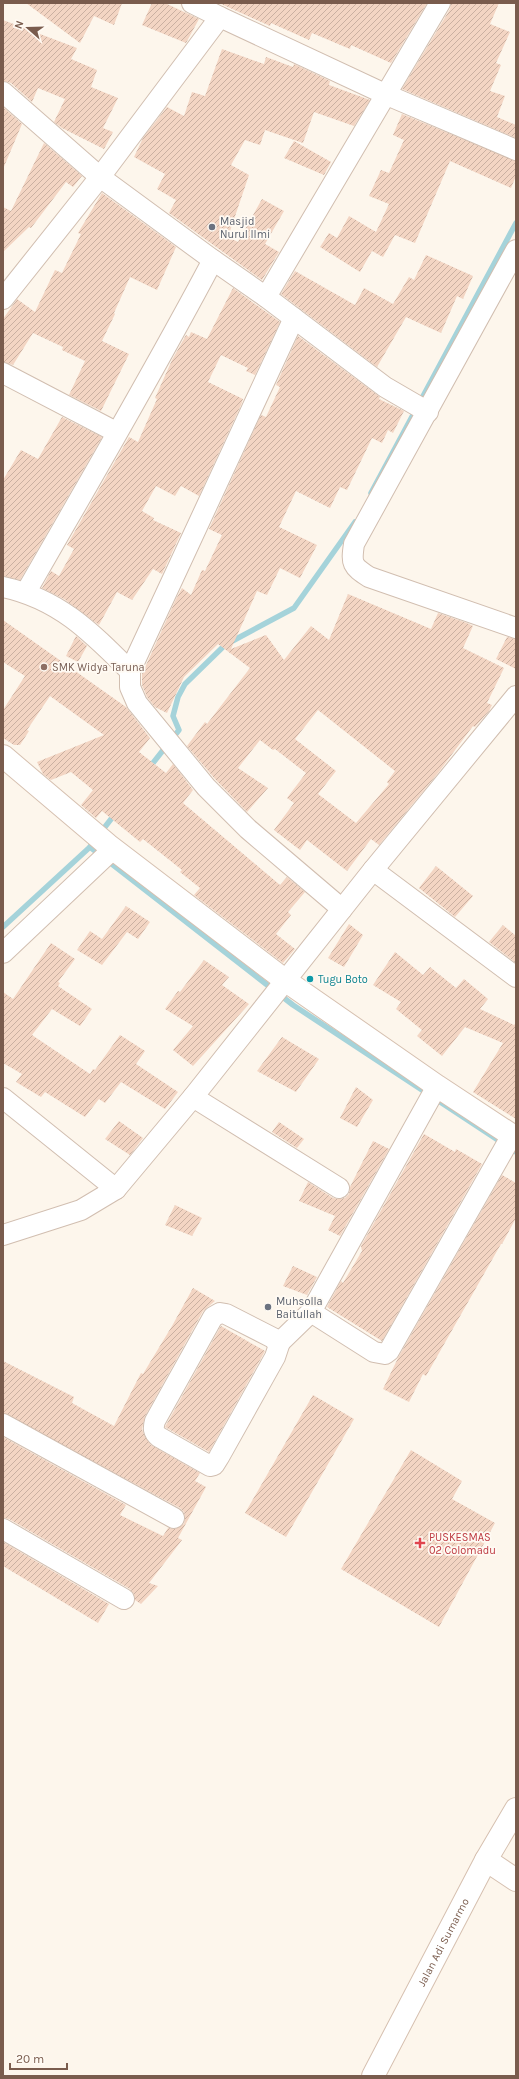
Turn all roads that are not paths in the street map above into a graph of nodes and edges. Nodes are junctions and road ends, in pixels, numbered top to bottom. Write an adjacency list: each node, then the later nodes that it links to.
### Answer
1 (192, 3): 3 (street)
2 (440, 3): 5 (street)
3 (220, 16): 5 (street); 7 (street)
4 (3, 92): 7 (street)
5 (388, 95): 6 (street); 10 (street)
6 (516, 150)
7 (100, 177): 9 (street); 11 (street)
8 (516, 250): 14 (street)
9 (213, 260): 10 (street); 15 (street)
10 (266, 297): 12 (street)
11 (3, 299)
12 (294, 318): 14 (street); 19 (street)
13 (3, 373): 15 (street)
14 (420, 408): 18 (street)
15 (116, 432): 17 (street)
16 (3, 587): 17 (street)
17 (26, 592): 19 (street)
18 (516, 628)
19 (130, 671): 24 (street)
20 (516, 696): 23 (street)
21 (3, 756): 22 (main road)
22 (107, 854): 25 (street); 27 (main road)
23 (373, 870): 24 (street); 26 (street)
24 (342, 909): 27 (street)
25 (3, 954)
26 (516, 977)
27 (280, 989): 28 (main road); 29 (street)
28 (432, 1092): 31 (main road); 35 (street)
29 (193, 1097): 32 (street); 33 (street)
30 (3, 1098): 32 (street)
31 (510, 1141): 35 (street)
32 (116, 1188): 34 (street)
33 (338, 1188)
34 (3, 1235)
35 (311, 1312): 36 (street)
36 (279, 1343): 36 (street)
37 (3, 1424): 38 (street)
38 (174, 1518)
39 (3, 1529): 40 (street)
40 (124, 1599)
41 (516, 1809): 42 (main road, Jalan Adi Sumarmo)
42 (486, 1860): 43 (main road); 44 (main road, Jalan Adi Sumarmo)
43 (516, 1880)
44 (373, 2076)

